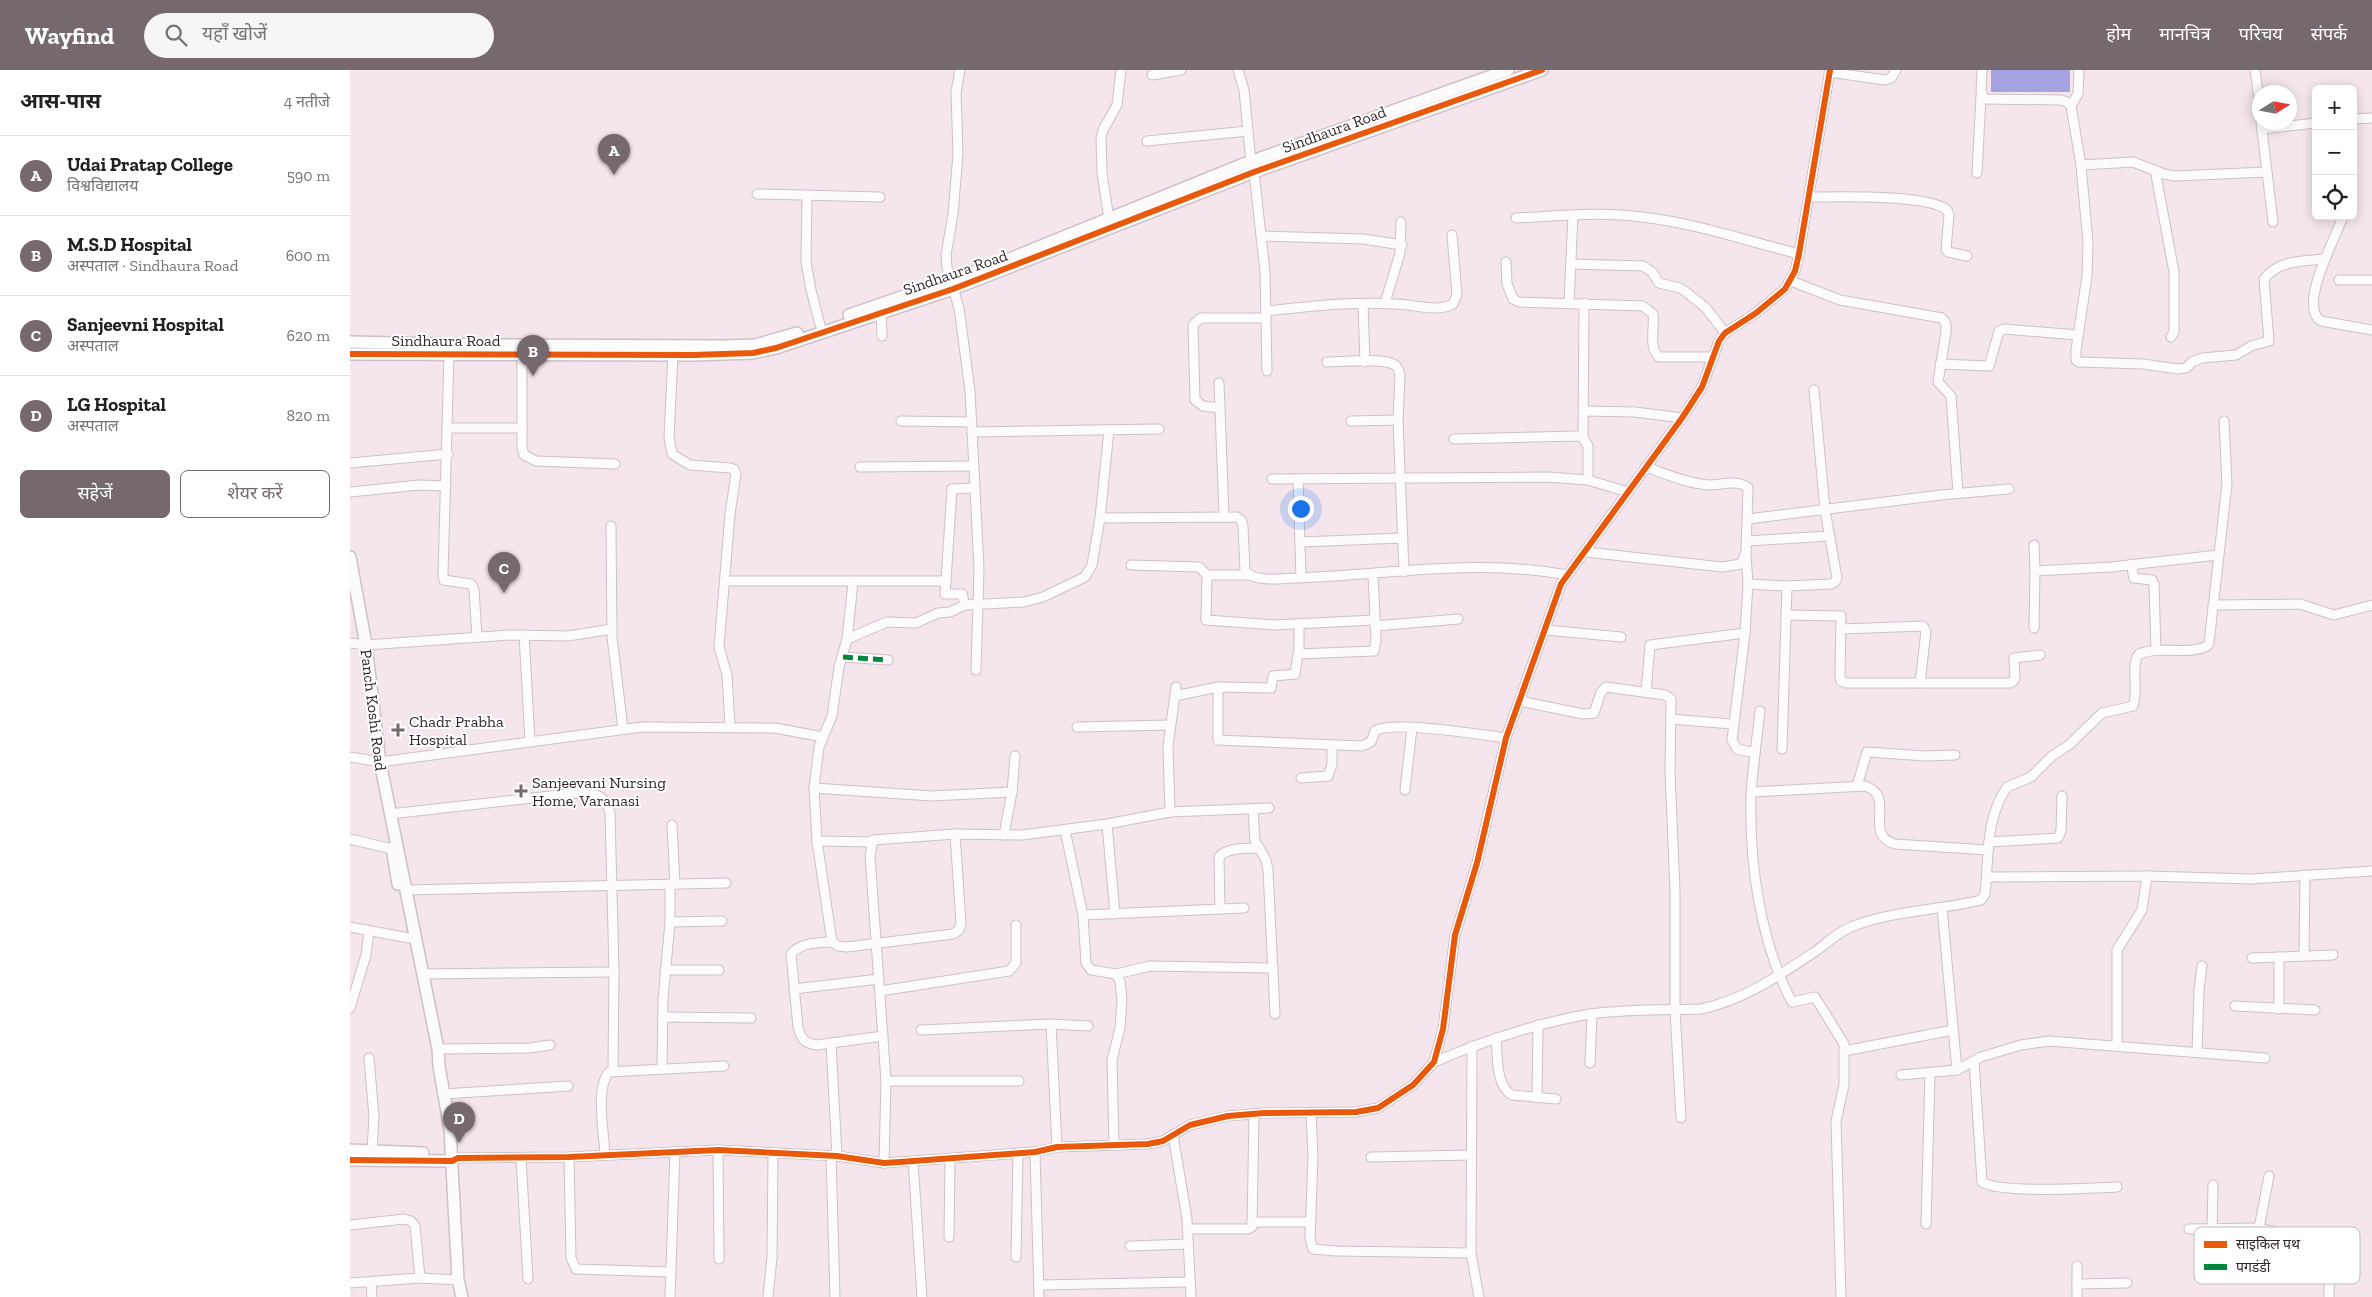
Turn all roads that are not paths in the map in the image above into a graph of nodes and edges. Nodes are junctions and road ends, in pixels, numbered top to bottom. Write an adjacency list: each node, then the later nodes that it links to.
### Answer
1 (960, 70): 49 (street)
2 (1121, 70): 34 (street)
3 (1181, 70): 12 (street)
4 (1238, 70): 21 (street)
5 (1508, 70): 24 (street)
6 (1542, 70): 24 (street, Sindhaura Road)
7 (1896, 70): 11 (street)
8 (1982, 70): 14 (street)
9 (2079, 70): 15 (street)
10 (2256, 70): 13 (street)
11 (1830, 71): 31 (street)
12 (1152, 75)
13 (2258, 85)
14 (1982, 96): 15 (street); 27 (street)
15 (2071, 106): 23 (street)
16 (2372, 118): 17 (street)
17 (2357, 120)
18 (2312, 123): 19 (street)
19 (2297, 124)
20 (2262, 130): 26 (street)
21 (1248, 131): 22 (street); 24 (street)
22 (1147, 141)
23 (2081, 165): 25 (street); 60 (street)
24 (1252, 167): 34 (street); 39 (street); 49 (street, Sindhaura Road)
25 (2155, 170): 26 (street); 61 (street)
26 (2267, 172): 37 (street)
27 (1977, 173)
28 (756, 194): 29 (street)
29 (807, 195): 30 (street); 56 (street)
30 (880, 197)
31 (1809, 197): 41 (street); 42 (street)
32 (1573, 215): 33 (street); 41 (street); 45 (street)
33 (1516, 218)
34 (1109, 219): 49 (street)
35 (2343, 220): 43 (street)
36 (1401, 222): 40 (street)
37 (2273, 222)
38 (1452, 235): 50 (street)
39 (1262, 236): 40 (street); 55 (street)
40 (1402, 244): 50 (street)
41 (1799, 254): 48 (street)
42 (1967, 256)
43 (2325, 259): 57 (street); 60 (street)
44 (1506, 262): 51 (street)
45 (1571, 264): 51 (street); 58 (street)
46 (2339, 280): 47 (street)
47 (2372, 280)
48 (1791, 281): 58 (street); 70 (street)
49 (952, 285): 54 (street, Sindhaura Road); 56 (street); 81 (street)
50 (1385, 303): 52 (street)
51 (1569, 303): 53 (street)
52 (1363, 304): 55 (street); 69 (street)
53 (1584, 304): 67 (street); 75 (street)
54 (881, 312): 59 (street); 66 (street, Sindhaura Road)
55 (1266, 314): 71 (street); 74 (street)
56 (820, 325): 62 (street)
57 (2372, 330)
58 (1725, 332): 67 (street)
59 (882, 336)
60 (2078, 336): 70 (street)
61 (2171, 337)
62 (350, 342)
63 (350, 354): 64 (street, Sindhaura Road)
64 (449, 354): 65 (street, Sindhaura Road); 82 (street)
65 (522, 355): 66 (street, Sindhaura Road); 83 (street)
66 (673, 355): 128 (street)
67 (1714, 357): 76 (street)
68 (1328, 362): 69 (street)
69 (1365, 362): 77 (street)
70 (1940, 364): 104 (street)
71 (1267, 371)
72 (1219, 383): 74 (street)
73 (1814, 390): 105 (street)
74 (1220, 408): 106 (street)
75 (1584, 412): 76 (street); 87 (street)
76 (1682, 418): 94 (street)
77 (1398, 420): 79 (street); 95 (street)
78 (901, 421): 81 (street)
79 (1351, 421)
80 (2224, 421): 117 (street)
81 (972, 422): 86 (street)
82 (448, 428): 83 (street); 89 (street)
83 (522, 428): 91 (street)
84 (1159, 429): 85 (street)
85 (1109, 430): 86 (street); 107 (street)
86 (972, 432): 92 (street)
87 (1583, 438): 88 (street); 98 (street)
88 (1454, 439)
89 (448, 454): 90 (street); 99 (street)
90 (350, 463)
91 (615, 464)
92 (974, 466): 93 (street); 100 (street)
93 (860, 467)
94 (1646, 467): 103 (street); 108 (street)
95 (1400, 477): 97 (street); 98 (street); 111 (street)
96 (1272, 479): 97 (street)
97 (1298, 479): 113 (street)
98 (1588, 480): 103 (street)
99 (446, 486): 102 (street); 147 (street)
100 (974, 488): 129 (street); 133 (street)
101 (2008, 489): 104 (street)
102 (350, 492)
103 (1628, 492): 115 (street)
104 (1958, 493): 105 (street)
105 (1825, 510): 108 (street); 110 (street)
106 (1224, 516): 107 (street); 125 (street)
107 (1100, 518): 133 (street)
108 (1748, 519): 112 (street)
109 (611, 526): 143 (street)
110 (1830, 536): 112 (street); 132 (street)
111 (1402, 538): 113 (street); 122 (street)
112 (1747, 541): 116 (street)
113 (1300, 542): 127 (street)
114 (2034, 545): 121 (street)
115 (1586, 552): 116 (street); 126 (street)
116 (1746, 552): 131 (street)
117 (2218, 555): 119 (street); 135 (street)
118 (350, 557): 151 (street, Panch Koshi Road)
119 (2131, 564): 121 (street); 152 (street)
120 (1131, 565): 124 (street)
121 (2035, 571): 141 (street)
122 (1404, 572): 123 (street); 126 (street)
123 (1373, 574): 127 (street); 139 (street)
124 (1207, 575): 125 (street); 140 (street)
125 (1248, 575): 127 (street)
126 (1567, 575): 144 (street)
127 (1301, 577)
128 (725, 581): 130 (street); 166 (street)
129 (946, 582): 130 (street); 134 (street)
130 (853, 583): 149 (street)
131 (1748, 584): 132 (street); 145 (street)
132 (1787, 586): 137 (street)
133 (978, 604): 134 (street); 157 (street)
134 (965, 605): 149 (street)
135 (2213, 605): 136 (street); 152 (street)
136 (2372, 605)
137 (1786, 615): 142 (street); 174 (street)
138 (1458, 619): 139 (street)
139 (1374, 623): 140 (street); 153 (street)
140 (1300, 624): 153 (street)
141 (2034, 628)
142 (1842, 629): 158 (street); 158 (street)
143 (612, 630): 146 (street); 169 (street)
144 (1546, 630): 148 (street); 161 (street)
145 (1745, 633): 160 (street); 164 (street)
146 (524, 635): 147 (street); 172 (street)
147 (477, 637): 151 (street)
148 (1622, 637)
149 (847, 639): 155 (street)
150 (350, 642): 151 (street)
151 (366, 645): 179 (street, Panch Koshi Road)
152 (2156, 650): 200 (street)
153 (1299, 654): 159 (street)
154 (2040, 655): 158 (street)
155 (842, 657): 156 (street); 170 (street)
156 (888, 660)
157 (976, 670)
158 (1920, 684)
159 (1218, 687): 165 (street); 173 (street)
160 (1646, 692): 161 (street); 163 (street)
161 (1520, 701): 171 (street)
162 (1760, 711): 175 (street)
163 (1671, 720): 164 (street); 242 (street)
164 (1732, 724): 175 (street)
165 (1170, 725): 167 (street); 189 (street)
166 (730, 726): 169 (street); 170 (street)
167 (1077, 727)
168 (1412, 728): 171 (street); 173 (street); 183 (street)
169 (623, 729): 172 (street)
170 (823, 737): 182 (street)
171 (1506, 738): 265 (street)
172 (530, 741): 179 (street)
173 (1332, 745): 180 (street)
174 (1782, 749)
175 (1755, 753): 185 (street)
176 (1015, 756): 184 (street)
177 (1955, 756): 181 (street)
178 (350, 757): 179 (street)
179 (380, 762): 190 (street, Panch Koshi Road)
180 (1301, 778)
181 (1857, 786): 185 (street); 200 (street)
182 (814, 788): 184 (street); 198 (street)
183 (1406, 790)
184 (1012, 792): 196 (street)
185 (1752, 792): 235 (street)
186 (2062, 796): 200 (street)
187 (1269, 808): 188 (street)
188 (1253, 809): 189 (street); 201 (street)
189 (1170, 812): 191 (street)
190 (390, 814): 194 (street, Panch Koshi Road); 209 (street)
191 (1107, 824): 193 (street); 214 (street)
192 (672, 825): 208 (street)
193 (1065, 830): 196 (street); 215 (street)
194 (394, 834): 202 (street, Panch Koshi Road); 210 (street, Panch Koshi Road)
195 (955, 834): 196 (street); 199 (street); 223 (street)
196 (1004, 835)
197 (350, 839): 202 (street)
198 (817, 841): 199 (street); 222 (street)
199 (872, 842): 223 (street)
200 (1988, 846): 206 (street)
201 (1258, 848): 213 (street); 229 (street)
202 (392, 849): 221 (street, Panch Koshi Road)
203 (2372, 871): 204 (street)
204 (2306, 875): 205 (street); 225 (street)
205 (2147, 876): 206 (street); 256 (street)
206 (1987, 877): 212 (street)
207 (726, 883): 208 (street)
208 (672, 884): 209 (street); 217 (street)
209 (613, 886): 210 (street); 232 (street)
210 (406, 890): 233 (street, Panch Koshi Road)
211 (1244, 908): 213 (street)
212 (1942, 908): 235 (street); 252 (street)
213 (1220, 909): 214 (street)
214 (1115, 914): 215 (street)
215 (1083, 915): 234 (street)
216 (722, 921): 217 (street)
217 (670, 922): 230 (street)
218 (1016, 925): 238 (street)
219 (350, 927): 220 (street)
220 (369, 931): 221 (street); 240 (street)
221 (409, 938): 267 (street, Panch Koshi Road)
222 (832, 942): 223 (street); 237 (street)
223 (874, 942): 236 (street)
224 (2333, 955): 225 (street)
225 (2304, 956): 226 (street)
226 (2278, 957): 227 (street); 241 (street)
227 (2252, 958)
228 (2202, 966): 261 (street)
229 (1274, 968): 234 (street); 244 (street)
230 (665, 970): 231 (street); 246 (street)
231 (719, 970)
232 (614, 972): 233 (street); 270 (street)
233 (422, 974): 259 (street, Panch Koshi Road)
234 (1116, 974): 284 (street)
235 (1778, 976): 242 (street); 260 (street)
236 (879, 979): 237 (street); 238 (street)
237 (794, 989): 255 (street)
238 (880, 991): 253 (street)
239 (2235, 1006): 241 (street)
240 (350, 1008)
241 (2279, 1009): 243 (street)
242 (1675, 1010): 245 (street); 282 (street)
243 (2315, 1010)
244 (1275, 1014)
245 (1592, 1014): 249 (street); 266 (street)
246 (662, 1017): 247 (street); 269 (street)
247 (751, 1018)
248 (1051, 1024): 250 (street); 251 (street); 285 (street)
249 (1538, 1025): 254 (street); 278 (street)
250 (1088, 1026)
251 (921, 1030)
252 (1953, 1030): 260 (street); 271 (street)
253 (883, 1036): 255 (street); 274 (street)
254 (1496, 1038): 258 (street); 278 (street)
255 (831, 1043): 294 (street)
256 (2117, 1045): 261 (street); 264 (street)
257 (550, 1046): 259 (street)
258 (1472, 1046): 265 (street); 295 (street)
259 (438, 1050): 267 (street, Panch Koshi Road)
260 (1844, 1050): 344 (street)
261 (2197, 1052): 263 (street)
262 (369, 1058): 288 (street)
263 (2265, 1058)
264 (1974, 1061): 271 (street); 306 (street)
265 (1434, 1062): 280 (street)
266 (1590, 1063)
267 (439, 1066): 277 (street, Panch Koshi Road)
268 (724, 1066): 269 (street)
269 (662, 1068): 270 (street)
270 (613, 1070): 293 (street)
271 (1957, 1070): 272 (street)
272 (1930, 1073): 273 (street); 309 (street)
273 (1901, 1075)
274 (886, 1081): 275 (street); 303 (street)
275 (1019, 1081)
276 (568, 1086): 277 (street)
277 (444, 1094): 298 (street, Panch Koshi Road)
278 (1537, 1098): 279 (street)
279 (1556, 1100)
280 (1311, 1112): 281 (street); 308 (street)
281 (1254, 1114): 283 (street); 307 (street)
282 (1682, 1118)
283 (1173, 1134): 284 (street); 313 (street)
284 (1114, 1145): 285 (street)
285 (1057, 1148): 290 (street)
286 (350, 1150): 288 (street)
287 (718, 1150): 289 (street); 291 (street); 321 (street)
288 (372, 1151): 298 (street)
289 (675, 1152): 293 (street); 323 (street)
290 (1036, 1152): 292 (street); 333 (street)
291 (773, 1153): 294 (street); 338 (street)
292 (1018, 1153): 300 (street); 320 (street)
293 (605, 1154): 296 (street)
294 (834, 1155): 303 (street); 339 (street)
295 (1471, 1155): 297 (street); 319 (street)
296 (569, 1157): 299 (street); 323 (street)
297 (1371, 1157)
298 (454, 1158): 299 (street); 301 (street); 327 (street, Panch Koshi Road)
299 (522, 1158): 325 (street)
300 (950, 1158): 302 (street); 316 (street)
301 (350, 1160)
302 (913, 1161): 303 (street); 340 (street)
303 (884, 1163)
304 (2269, 1176): 312 (street)
305 (2213, 1185): 311 (street)
306 (2117, 1187)
307 (1252, 1222): 308 (street); 313 (street)
308 (1311, 1222): 319 (street)
309 (1926, 1224)
310 (350, 1225): 324 (street)
311 (2212, 1227)
312 (2259, 1227)
313 (1188, 1229): 317 (street)
314 (2188, 1229): 315 (street)
315 (2194, 1229)
316 (949, 1237)
317 (1188, 1244): 318 (street); 328 (street)
318 (1130, 1246)
319 (1471, 1253): 343 (street)
320 (1016, 1257)
321 (719, 1259)
322 (2077, 1266): 331 (street)
323 (670, 1272): 337 (street)
324 (420, 1278): 326 (street); 327 (street)
325 (528, 1279)
326 (371, 1282): 329 (street); 334 (street)
327 (458, 1282): 335 (street); 336 (street, Panch Koshi Road)
328 (1190, 1282): 333 (street); 342 (street)
329 (350, 1283)
330 (2127, 1283): 331 (street)
331 (2077, 1284): 345 (street)
332 (2328, 1284): 346 (street)
333 (1039, 1285): 341 (street)
334 (372, 1297)
335 (457, 1297)
336 (462, 1297)
337 (670, 1297)
338 (768, 1297)
339 (835, 1297)
340 (922, 1297)
341 (1039, 1297)
342 (1191, 1297)
343 (1479, 1297)
344 (1841, 1297)
345 (2077, 1297)
346 (2329, 1297)

